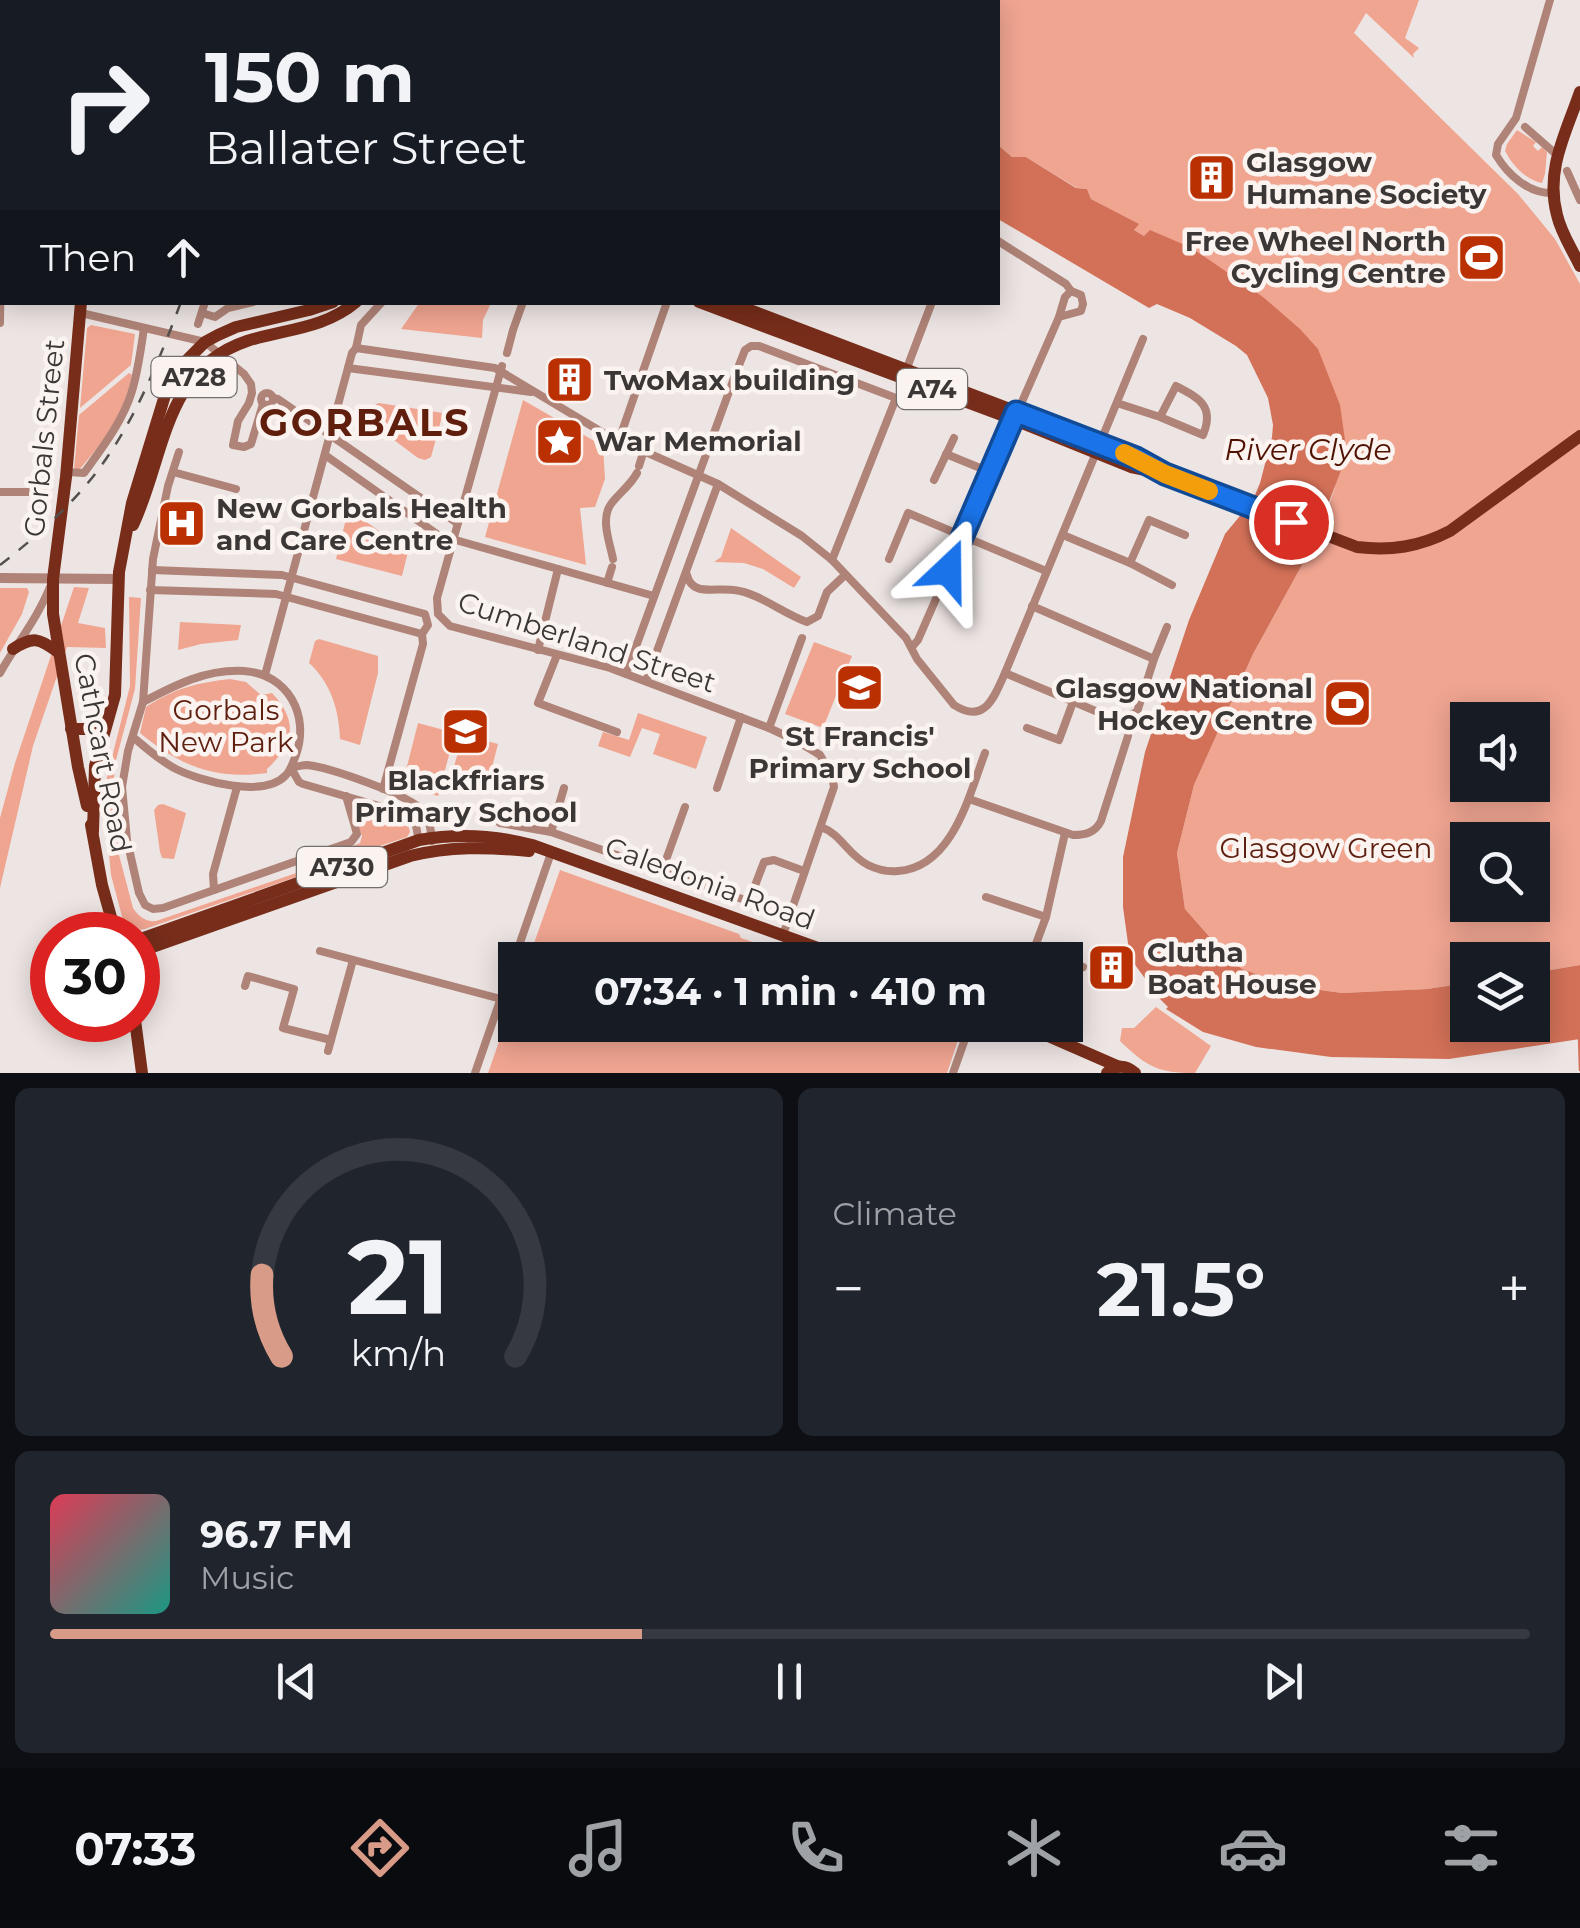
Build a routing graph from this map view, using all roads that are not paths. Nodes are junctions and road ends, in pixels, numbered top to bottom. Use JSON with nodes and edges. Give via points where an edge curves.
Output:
{"nodes":[{"id":1,"x":1550,"y":0,"type":"edge"},
{"id":2,"x":1579,"y":101,"type":"edge"},
{"id":3,"x":1524,"y":126,"type":"dead end"},
{"id":4,"x":1557,"y":154,"type":"junction"},
{"id":5,"x":1568,"y":172,"type":"dead end"},
{"id":6,"x":1553,"y":193,"type":"junction"},
{"id":7,"x":1580,"y":200,"type":"edge"},
{"id":8,"x":1000,"y":242,"type":"edge"},
{"id":9,"x":1579,"y":261,"type":"edge"},
{"id":10,"x":1070,"y":291,"type":"junction"},
{"id":11,"x":204,"y":305,"type":"edge"},
{"id":12,"x":227,"y":305,"type":"edge"},
{"id":13,"x":323,"y":305,"type":"edge"},
{"id":14,"x":351,"y":305,"type":"edge"},
{"id":15,"x":379,"y":305,"type":"edge"},
{"id":16,"x":522,"y":305,"type":"edge"},
{"id":17,"x":666,"y":305,"type":"edge"},
{"id":18,"x":708,"y":305,"type":"edge"},
{"id":19,"x":736,"y":305,"type":"edge"},
{"id":20,"x":931,"y":305,"type":"edge"},
{"id":21,"x":81,"y":308,"type":"edge"},
{"id":22,"x":202,"y":313,"type":"junction"},
{"id":23,"x":1058,"y":317,"type":"junction"},
{"id":24,"x":198,"y":324,"type":"dead end"},
{"id":25,"x":144,"y":328,"type":"junction"},
{"id":26,"x":1143,"y":340,"type":"dead end"},
{"id":27,"x":205,"y":342,"type":"junction"},
{"id":28,"x":835,"y":347,"type":"junction"},
{"id":29,"x":356,"y":348,"type":"junction"},
{"id":30,"x":507,"y":353,"type":"dead end"},
{"id":31,"x":219,"y":355,"type":"junction"},
{"id":32,"x":348,"y":368,"type":"junction"},
{"id":33,"x":502,"y":368,"type":"junction"},
{"id":34,"x":905,"y":373,"type":"junction"},
{"id":35,"x":495,"y":386,"type":"junction"},
{"id":36,"x":535,"y":392,"type":"junction"},
{"id":37,"x":1117,"y":403,"type":"junction"},
{"id":38,"x":1014,"y":416,"type":"junction"},
{"id":39,"x":1160,"y":418,"type":"junction"},
{"id":40,"x":330,"y":434,"type":"junction"},
{"id":41,"x":1580,"y":436,"type":"edge"},
{"id":42,"x":954,"y":438,"type":"dead end"},
{"id":43,"x":619,"y":440,"type":"junction"},
{"id":44,"x":1098,"y":448,"type":"junction"},
{"id":45,"x":644,"y":450,"type":"junction"},
{"id":46,"x":179,"y":452,"type":"dead end"},
{"id":47,"x":946,"y":454,"type":"junction"},
{"id":48,"x":325,"y":455,"type":"junction"},
{"id":49,"x":67,"y":472,"type":"junction"},
{"id":50,"x":173,"y":472,"type":"junction"},
{"id":51,"x":990,"y":472,"type":"junction"},
{"id":52,"x":699,"y":474,"type":"junction"},
{"id":53,"x":934,"y":480,"type":"dead end"},
{"id":54,"x":718,"y":484,"type":"junction"},
{"id":55,"x":236,"y":489,"type":"dead end"},
{"id":56,"x":0,"y":492,"type":"edge"},
{"id":57,"x":42,"y":492,"type":"dead end"},
{"id":58,"x":1136,"y":515,"type":"dead end"},
{"id":59,"x":1149,"y":520,"type":"junction"},
{"id":60,"x":457,"y":523,"type":"junction"},
{"id":61,"x":1063,"y":535,"type":"junction"},
{"id":62,"x":1185,"y":535,"type":"dead end"},
{"id":63,"x":962,"y":536,"type":"junction"},
{"id":64,"x":452,"y":541,"type":"junction"},
{"id":65,"x":125,"y":543,"type":"junction"},
{"id":66,"x":889,"y":559,"type":"dead end"},
{"id":67,"x":832,"y":560,"type":"junction"},
{"id":68,"x":1130,"y":563,"type":"junction"},
{"id":69,"x":558,"y":569,"type":"junction"},
{"id":70,"x":152,"y":570,"type":"junction"},
{"id":71,"x":686,"y":572,"type":"junction"},
{"id":72,"x":1046,"y":572,"type":"junction"},
{"id":73,"x":845,"y":575,"type":"junction"},
{"id":74,"x":291,"y":577,"type":"junction"},
{"id":75,"x":0,"y":578,"type":"edge"},
{"id":76,"x":53,"y":578,"type":"junction"},
{"id":77,"x":118,"y":580,"type":"junction"},
{"id":78,"x":607,"y":583,"type":"junction"},
{"id":79,"x":1172,"y":585,"type":"dead end"},
{"id":80,"x":150,"y":590,"type":"junction"},
{"id":81,"x":286,"y":596,"type":"junction"},
{"id":82,"x":654,"y":596,"type":"junction"},
{"id":83,"x":1032,"y":606,"type":"junction"},
{"id":84,"x":1167,"y":628,"type":"dead end"},
{"id":85,"x":422,"y":634,"type":"junction"},
{"id":86,"x":802,"y":638,"type":"dead end"},
{"id":87,"x":912,"y":647,"type":"junction"},
{"id":88,"x":14,"y":649,"type":"junction"},
{"id":89,"x":538,"y":650,"type":"junction"},
{"id":90,"x":58,"y":652,"type":"junction"},
{"id":91,"x":557,"y":655,"type":"junction"},
{"id":92,"x":1154,"y":659,"type":"junction"},
{"id":93,"x":0,"y":673,"type":"edge"},
{"id":94,"x":1005,"y":673,"type":"junction"},
{"id":95,"x":626,"y":674,"type":"junction"},
{"id":96,"x":265,"y":675,"type":"junction"},
{"id":97,"x":646,"y":682,"type":"junction"},
{"id":98,"x":143,"y":702,"type":"junction"},
{"id":99,"x":1073,"y":702,"type":"junction"},
{"id":100,"x":741,"y":717,"type":"junction"},
{"id":101,"x":769,"y":728,"type":"junction"},
{"id":102,"x":1027,"y":728,"type":"dead end"},
{"id":103,"x":71,"y":729,"type":"junction"},
{"id":104,"x":105,"y":729,"type":"junction"},
{"id":105,"x":617,"y":732,"type":"dead end"},
{"id":106,"x":1128,"y":736,"type":"dead end"},
{"id":107,"x":132,"y":737,"type":"junction"},
{"id":108,"x":985,"y":753,"type":"dead end"},
{"id":109,"x":291,"y":768,"type":"junction"},
{"id":110,"x":237,"y":787,"type":"junction"},
{"id":111,"x":564,"y":788,"type":"dead end"},
{"id":112,"x":717,"y":788,"type":"dead end"},
{"id":113,"x":383,"y":789,"type":"junction"},
{"id":114,"x":346,"y":796,"type":"junction"},
{"id":115,"x":969,"y":799,"type":"junction"},
{"id":116,"x":685,"y":807,"type":"dead end"},
{"id":117,"x":500,"y":823,"type":"dead end"},
{"id":118,"x":821,"y":827,"type":"junction"},
{"id":119,"x":92,"y":832,"type":"junction"},
{"id":120,"x":551,"y":832,"type":"junction"},
{"id":121,"x":1065,"y":833,"type":"junction"},
{"id":122,"x":427,"y":845,"type":"junction"},
{"id":123,"x":551,"y":853,"type":"junction"},
{"id":124,"x":662,"y":871,"type":"junction"},
{"id":125,"x":804,"y":871,"type":"junction"},
{"id":126,"x":214,"y":890,"type":"junction"},
{"id":127,"x":986,"y":897,"type":"dead end"},
{"id":128,"x":110,"y":912,"type":"edge"},
{"id":129,"x":1046,"y":917,"type":"junction"},
{"id":130,"x":160,"y":933,"type":"edge"},
{"id":131,"x":783,"y":935,"type":"junction"},
{"id":132,"x":521,"y":942,"type":"edge"},
{"id":133,"x":802,"y":942,"type":"edge"},
{"id":134,"x":1036,"y":942,"type":"edge"},
{"id":135,"x":160,"y":944,"type":"edge"},
{"id":136,"x":320,"y":951,"type":"dead end"},
{"id":137,"x":353,"y":960,"type":"junction"},
{"id":138,"x":245,"y":986,"type":"dead end"},
{"id":139,"x":498,"y":999,"type":"edge"},
{"id":140,"x":498,"y":1008,"type":"edge"},
{"id":141,"x":331,"y":1040,"type":"junction"},
{"id":142,"x":138,"y":1042,"type":"edge"},
{"id":143,"x":964,"y":1042,"type":"edge"},
{"id":144,"x":1062,"y":1042,"type":"edge"},
{"id":145,"x":1081,"y":1050,"type":"junction"},
{"id":146,"x":328,"y":1051,"type":"dead end"},
{"id":147,"x":1112,"y":1070,"type":"edge"},
{"id":148,"x":142,"y":1073,"type":"edge"},
{"id":149,"x":475,"y":1073,"type":"edge"},
{"id":150,"x":954,"y":1073,"type":"edge"},
{"id":151,"x":1098,"y":1073,"type":"edge"},
{"id":152,"x":1135,"y":1073,"type":"edge"}],
"edges":[{"from":1,"to":6,"type":"street","via":[[1516,118],[1496,154],[1528,188]]},
{"from":2,"to":4,"type":"main road"},
{"from":3,"to":4,"type":"street"},
{"from":4,"to":6,"type":"main road"},
{"from":5,"to":7,"type":"street"},
{"from":6,"to":9,"type":"main road","via":[[1561,228]]},
{"from":8,"to":10,"type":"street"},
{"from":10,"to":23,"type":"street"},
{"from":10,"to":23,"type":"street","via":[[1080,295],[1081,311]]},
{"from":11,"to":22,"type":"street"},
{"from":12,"to":22,"type":"street","via":[[216,317]]},
{"from":13,"to":27,"type":"main road","number":"A728"},
{"from":14,"to":31,"type":"main road","number":"A728","via":[[322,322]]},
{"from":15,"to":29,"type":"street","via":[[361,325]]},
{"from":16,"to":30,"type":"street"},
{"from":17,"to":43,"type":"street"},
{"from":18,"to":28,"type":"main road","number":"A74"},
{"from":19,"to":28,"type":"main road","number":"A74"},
{"from":20,"to":34,"type":"street"},
{"from":21,"to":25,"type":"street"},
{"from":21,"to":49,"type":"main road","name":"Gorbals Street"},
{"from":22,"to":24,"type":"street"},
{"from":23,"to":38,"type":"street"},
{"from":25,"to":27,"type":"street"},
{"from":25,"to":49,"type":"street","via":[[134,386],[107,441],[84,473]]},
{"from":26,"to":37,"type":"street"},
{"from":27,"to":31,"type":"street"},
{"from":27,"to":65,"type":"main road","number":"A728","via":[[163,399]]},
{"from":28,"to":34,"type":"main road","number":"A74"},
{"from":29,"to":32,"type":"street"},
{"from":29,"to":33,"type":"street"},
{"from":31,"to":40,"type":"street","via":[[251,384],[232,445],[251,444],[264,394]]},
{"from":31,"to":65,"type":"main road","number":"A728","via":[[179,398]]},
{"from":32,"to":35,"type":"street"},
{"from":32,"to":40,"type":"street"},
{"from":33,"to":35,"type":"street"},
{"from":33,"to":36,"type":"street"},
{"from":34,"to":38,"type":"main road","number":"A74"},
{"from":35,"to":36,"type":"street"},
{"from":35,"to":60,"type":"street"},
{"from":36,"to":43,"type":"street"},
{"from":37,"to":39,"type":"street"},
{"from":37,"to":44,"type":"street"},
{"from":38,"to":44,"type":"main road","number":"A74"},
{"from":38,"to":51,"type":"street"},
{"from":39,"to":39,"type":"street","via":[[1176,386],[1197,397],[1208,424],[1203,434]]},
{"from":40,"to":48,"type":"street"},
{"from":40,"to":60,"type":"street"},
{"from":41,"to":44,"type":"main road","number":"A74","via":[[1430,542],[1387,550],[1348,544],[1131,467]]},
{"from":42,"to":47,"type":"street"},
{"from":43,"to":45,"type":"street"},
{"from":44,"to":61,"type":"street"},
{"from":45,"to":52,"type":"street"},
{"from":45,"to":78,"type":"street","via":[[632,481],[606,515],[613,563]]},
{"from":46,"to":50,"type":"street"},
{"from":47,"to":51,"type":"street"},
{"from":47,"to":53,"type":"street"},
{"from":48,"to":64,"type":"street"},
{"from":48,"to":74,"type":"street"},
{"from":49,"to":76,"type":"main road","name":"Gorbals Street"},
{"from":50,"to":55,"type":"street"},
{"from":50,"to":70,"type":"street"},
{"from":51,"to":63,"type":"street"},
{"from":52,"to":54,"type":"street"},
{"from":52,"to":67,"type":"street","via":[[750,346],[896,398]]},
{"from":52,"to":82,"type":"street"},
{"from":54,"to":67,"type":"street"},
{"from":54,"to":71,"type":"street"},
{"from":56,"to":57,"type":"street"},
{"from":58,"to":59,"type":"street"},
{"from":59,"to":62,"type":"street"},
{"from":59,"to":68,"type":"street"},
{"from":60,"to":64,"type":"street"},
{"from":61,"to":68,"type":"street"},
{"from":61,"to":72,"type":"street"},
{"from":63,"to":66,"type":"street","via":[[908,513]]},
{"from":63,"to":72,"type":"street"},
{"from":63,"to":87,"type":"street"},
{"from":64,"to":69,"type":"street"},
{"from":64,"to":89,"type":"street","name":"Cumberland Street","via":[[438,614],[450,626]]},
{"from":65,"to":77,"type":"main road","number":"A728"},
{"from":67,"to":73,"type":"street"},
{"from":68,"to":79,"type":"street"},
{"from":69,"to":78,"type":"street"},
{"from":69,"to":89,"type":"street"},
{"from":70,"to":74,"type":"street","name":"Cumberland Street"},
{"from":70,"to":80,"type":"street"},
{"from":71,"to":73,"type":"street","via":[[693,588],[738,590],[807,622]]},
{"from":71,"to":97,"type":"street"},
{"from":72,"to":83,"type":"street"},
{"from":73,"to":87,"type":"street"},
{"from":74,"to":81,"type":"street"},
{"from":74,"to":85,"type":"street","name":"Cumberland Street","via":[[420,612],[428,625]]},
{"from":75,"to":76,"type":"street"},
{"from":76,"to":77,"type":"street"},
{"from":76,"to":88,"type":"street"},
{"from":76,"to":90,"type":"main road","name":"Cathcart Road"},
{"from":77,"to":104,"type":"main road","number":"A728","via":[[115,695]]},
{"from":78,"to":82,"type":"street"},
{"from":80,"to":81,"type":"street","name":"Cumberland Street"},
{"from":80,"to":98,"type":"street"},
{"from":81,"to":85,"type":"street","name":"Cumberland Street"},
{"from":81,"to":96,"type":"street"},
{"from":82,"to":95,"type":"street"},
{"from":83,"to":92,"type":"street"},
{"from":83,"to":94,"type":"street"},
{"from":84,"to":92,"type":"street"},
{"from":85,"to":113,"type":"street"},
{"from":86,"to":101,"type":"street"},
{"from":87,"to":94,"type":"street","via":[[960,710],[976,712],[990,704]]},
{"from":88,"to":90,"type":"main road","via":[[34,640]]},
{"from":88,"to":93,"type":"street"},
{"from":89,"to":91,"type":"street","name":"Cumberland Street"},
{"from":90,"to":103,"type":"main road","name":"Cathcart Road"},
{"from":91,"to":95,"type":"street","name":"Cumberland Street"},
{"from":91,"to":105,"type":"street","via":[[538,703]]},
{"from":92,"to":99,"type":"street","via":[[1137,712],[1117,720]]},
{"from":94,"to":99,"type":"street"},
{"from":95,"to":97,"type":"street","name":"Cumberland Street"},
{"from":96,"to":98,"type":"street","via":[[193,677]]},
{"from":96,"to":109,"type":"street","via":[[298,711],[302,730]]},
{"from":97,"to":100,"type":"street","name":"Cumberland Street"},
{"from":98,"to":107,"type":"street"},
{"from":99,"to":102,"type":"street","via":[[1059,740]]},
{"from":100,"to":101,"type":"street","name":"Cumberland Street"},
{"from":100,"to":112,"type":"street"},
{"from":101,"to":118,"type":"street","name":"Cumberland Street","via":[[826,762],[834,787]]},
{"from":103,"to":104,"type":"main road"},
{"from":103,"to":119,"type":"main road","name":"Cathcart Road"},
{"from":104,"to":119,"type":"main road","number":"A728","via":[[93,779]]},
{"from":106,"to":121,"type":"street","via":[[1098,826]]},
{"from":107,"to":110,"type":"street","via":[[176,770]]},
{"from":107,"to":126,"type":"street","via":[[124,820],[142,901],[157,910]]},
{"from":108,"to":115,"type":"street"},
{"from":109,"to":110,"type":"street","via":[[272,784]]},
{"from":109,"to":113,"type":"street","via":[[306,765]]},
{"from":109,"to":114,"type":"street","via":[[299,782]]},
{"from":110,"to":126,"type":"street"},
{"from":111,"to":120,"type":"street"},
{"from":113,"to":122,"type":"street","via":[[422,810]]},
{"from":114,"to":122,"type":"street","via":[[414,816]]},
{"from":114,"to":126,"type":"street","via":[[357,834],[352,842]]},
{"from":115,"to":118,"type":"street","via":[[944,847],[904,871],[864,863]]},
{"from":115,"to":121,"type":"street"},
{"from":116,"to":124,"type":"street"},
{"from":117,"to":120,"type":"street"},
{"from":118,"to":125,"type":"street","name":"Cumberland Street"},
{"from":119,"to":128,"type":"main road","name":"Cathcart Road","number":"A728"},
{"from":120,"to":124,"type":"street"},
{"from":121,"to":129,"type":"street"},
{"from":122,"to":123,"type":"main road","name":"Caledonia Road","number":"A730","via":[[479,835]]},
{"from":122,"to":130,"type":"main road","name":"Caledonia Road","number":"A730"},
{"from":122,"to":135,"type":"main road","name":"Caledonia Road","number":"A730"},
{"from":123,"to":131,"type":"main road","name":"Caledonia Road","number":"A730"},
{"from":123,"to":132,"type":"street"},
{"from":124,"to":125,"type":"street","via":[[745,900],[764,862]]},
{"from":125,"to":131,"type":"street","name":"Cumberland Street"},
{"from":127,"to":129,"type":"street"},
{"from":129,"to":134,"type":"street"},
{"from":131,"to":133,"type":"main road","name":"Caledonia Road","number":"A730"},
{"from":136,"to":137,"type":"street"},
{"from":137,"to":139,"type":"street"},
{"from":137,"to":141,"type":"street"},
{"from":138,"to":141,"type":"street","via":[[248,976],[294,989],[283,1028]]},
{"from":140,"to":149,"type":"street"},
{"from":141,"to":146,"type":"street"},
{"from":142,"to":148,"type":"main road"},
{"from":143,"to":150,"type":"street"},
{"from":144,"to":145,"type":"main road"},
{"from":145,"to":147,"type":"main road"},
{"from":145,"to":151,"type":"main road"},
{"from":147,"to":152,"type":"main road"}]}
